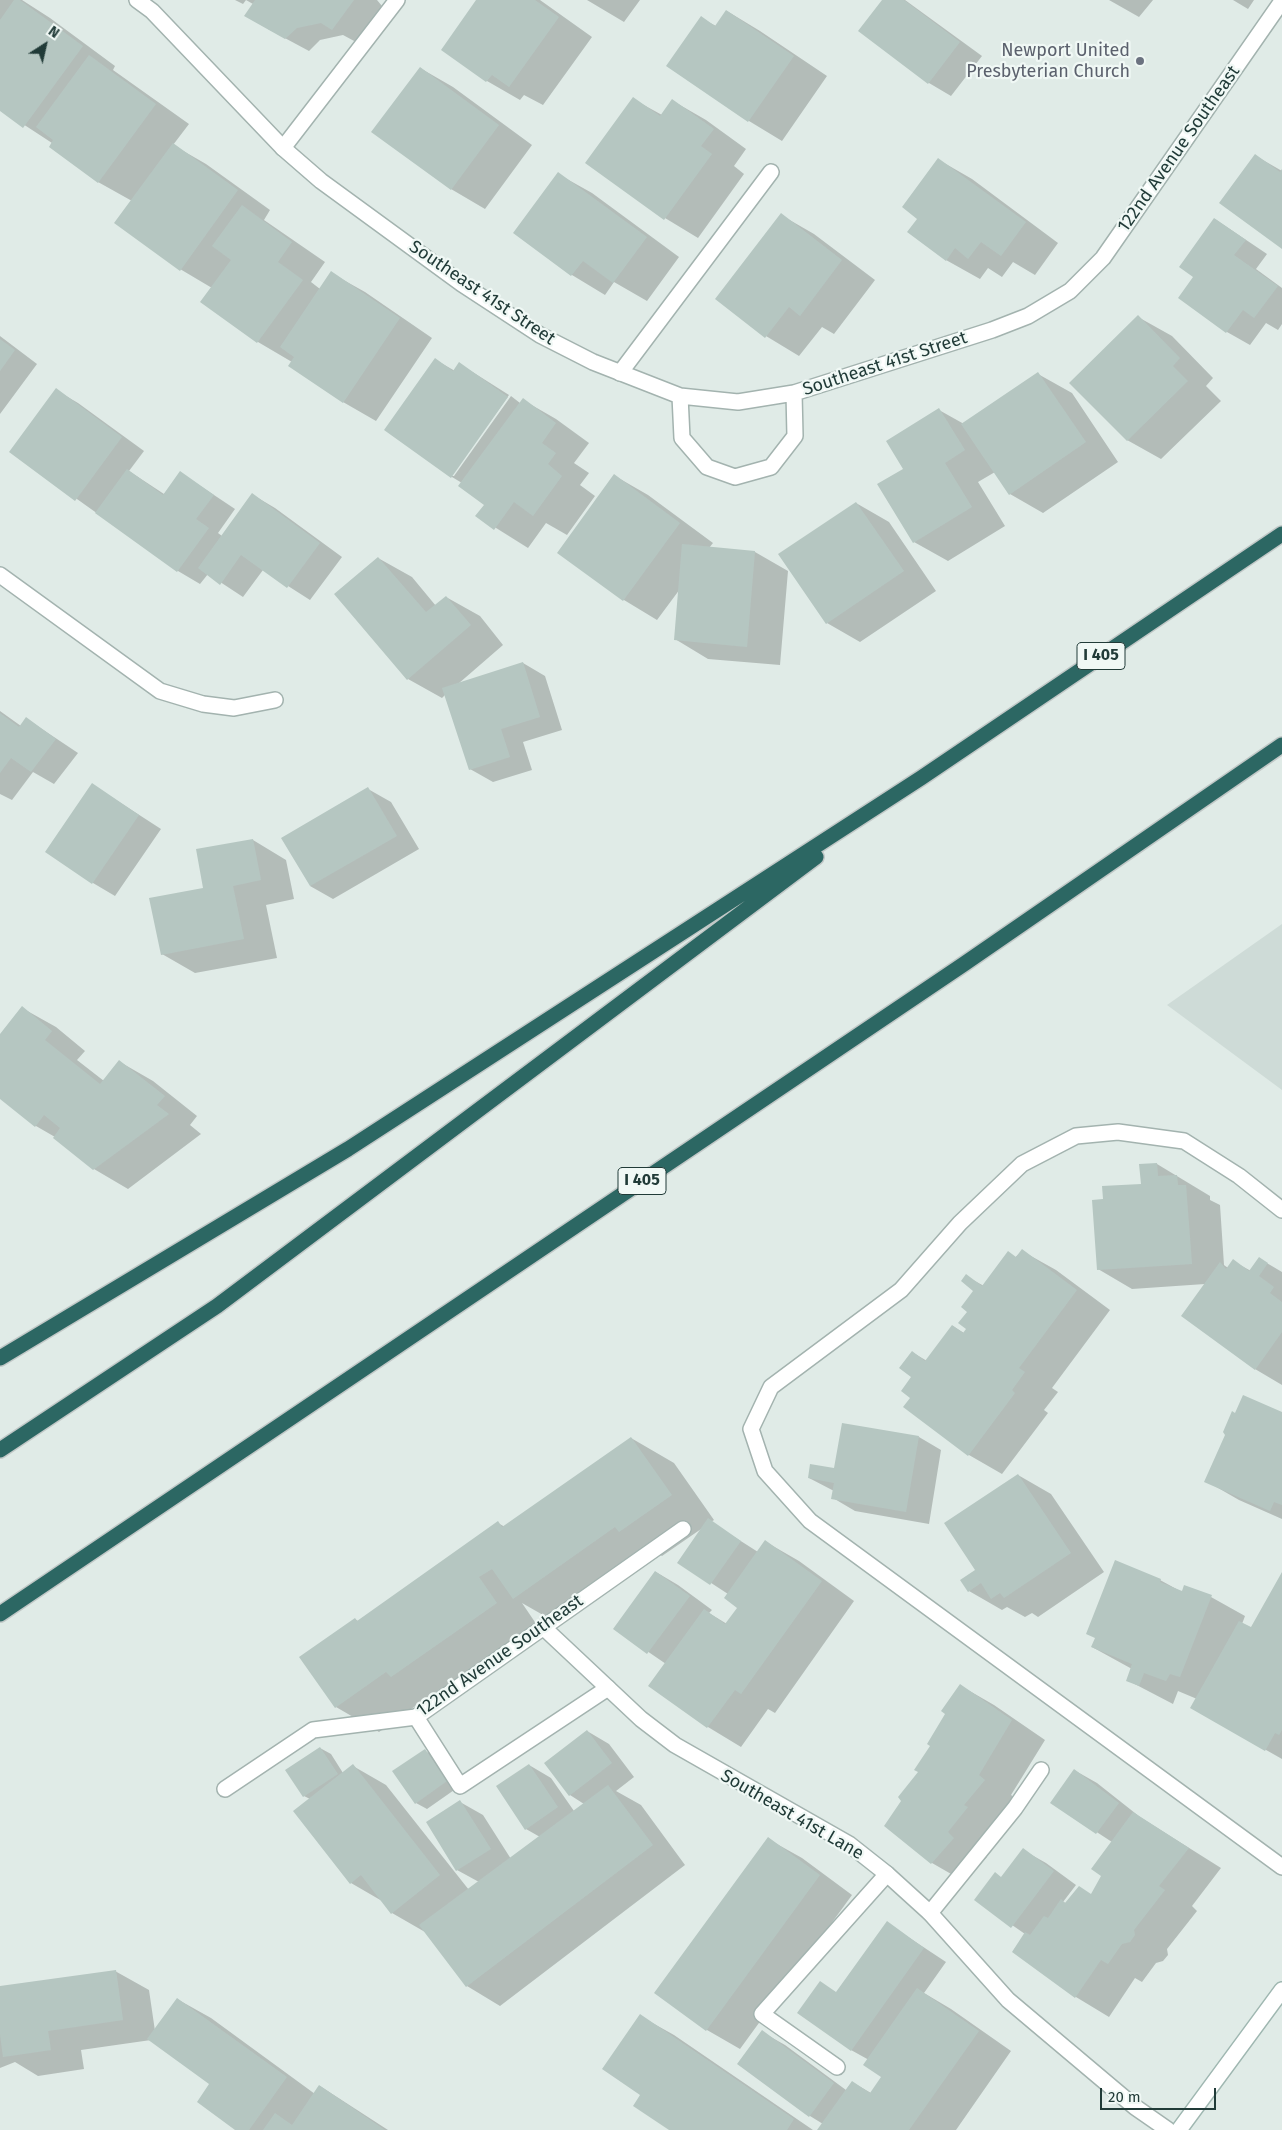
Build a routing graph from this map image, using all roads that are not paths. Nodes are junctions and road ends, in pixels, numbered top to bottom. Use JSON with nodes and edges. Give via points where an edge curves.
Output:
{"nodes":[{"id":1,"x":137,"y":0,"type":"edge"},
{"id":2,"x":397,"y":0,"type":"edge"},
{"id":3,"x":1282,"y":1,"type":"edge"},
{"id":4,"x":283,"y":148,"type":"junction"},
{"id":5,"x":772,"y":172,"type":"dead end"},
{"id":6,"x":1070,"y":291,"type":"joint"},
{"id":7,"x":620,"y":373,"type":"junction"},
{"id":8,"x":794,"y":393,"type":"junction"},
{"id":9,"x":680,"y":396,"type":"junction"},
{"id":10,"x":1282,"y":534,"type":"edge"},
{"id":11,"x":0,"y":575,"type":"edge"},
{"id":12,"x":275,"y":700,"type":"dead end"},
{"id":13,"x":1282,"y":745,"type":"edge"},
{"id":14,"x":921,"y":778,"type":"junction"},
{"id":15,"x":1282,"y":1210,"type":"edge"},
{"id":16,"x":0,"y":1358,"type":"edge"},
{"id":17,"x":0,"y":1450,"type":"edge"},
{"id":18,"x":683,"y":1529,"type":"dead end"},
{"id":19,"x":0,"y":1614,"type":"edge"},
{"id":20,"x":543,"y":1627,"type":"junction"},
{"id":21,"x":608,"y":1688,"type":"junction"},
{"id":22,"x":416,"y":1717,"type":"junction"},
{"id":23,"x":1041,"y":1770,"type":"dead end"},
{"id":24,"x":225,"y":1789,"type":"dead end"},
{"id":25,"x":1282,"y":1867,"type":"edge"},
{"id":26,"x":888,"y":1874,"type":"junction"},
{"id":27,"x":930,"y":1912,"type":"junction"},
{"id":28,"x":1282,"y":1990,"type":"edge"},
{"id":29,"x":837,"y":2067,"type":"dead end"},
{"id":30,"x":1168,"y":2130,"type":"edge"},
{"id":31,"x":1179,"y":2130,"type":"edge"}],
"edges":[{"from":1,"to":4,"type":"street","name":"Southeast 41st Street","via":[[152,11]]},
{"from":2,"to":4,"type":"street"},
{"from":3,"to":6,"type":"street","name":"122nd Avenue Southeast","via":[[1103,258]]},
{"from":4,"to":7,"type":"street","name":"Southeast 41st Street","via":[[321,180],[470,289],[540,336]]},
{"from":5,"to":7,"type":"street"},
{"from":6,"to":8,"type":"street","name":"Southeast 41st Street","via":[[1028,316],[992,330]]},
{"from":7,"to":9,"type":"street","name":"Southeast 41st Street"},
{"from":8,"to":9,"type":"street","name":"Southeast 41st Street","via":[[738,402]]},
{"from":8,"to":9,"type":"street","via":[[796,436],[771,466],[735,477],[707,467],[682,438]]},
{"from":10,"to":14,"type":"highway","number":"I 405"},
{"from":11,"to":12,"type":"street","via":[[160,691],[203,704],[234,708]]},
{"from":13,"to":19,"type":"highway","number":"I 405","via":[[956,969]]},
{"from":14,"to":16,"type":"highway","via":[[348,1149]]},
{"from":14,"to":17,"type":"highway","number":"I 405","via":[[217,1306]]},
{"from":15,"to":25,"type":"street","via":[[1239,1176],[1184,1141],[1118,1132],[1076,1136],[1022,1164],[960,1223],[901,1290],[771,1387],[751,1429],[765,1471],[810,1522]]},
{"from":18,"to":20,"type":"street","name":"122nd Avenue Southeast"},
{"from":20,"to":21,"type":"street","name":"Southeast 41st Lane"},
{"from":20,"to":22,"type":"street","name":"122nd Avenue Southeast"},
{"from":21,"to":22,"type":"street","via":[[460,1786]]},
{"from":21,"to":26,"type":"street","name":"Southeast 41st Lane","via":[[675,1745],[849,1844]]},
{"from":22,"to":24,"type":"street","name":"122nd Avenue Southeast","via":[[314,1730]]},
{"from":23,"to":27,"type":"street","via":[[1015,1808]]},
{"from":26,"to":27,"type":"street","name":"Southeast 41st Lane"},
{"from":26,"to":29,"type":"street","via":[[762,2014]]},
{"from":27,"to":30,"type":"street","name":"Southeast 41st Lane","via":[[1008,2000],[1135,2107]]},
{"from":28,"to":31,"type":"street"}]}
